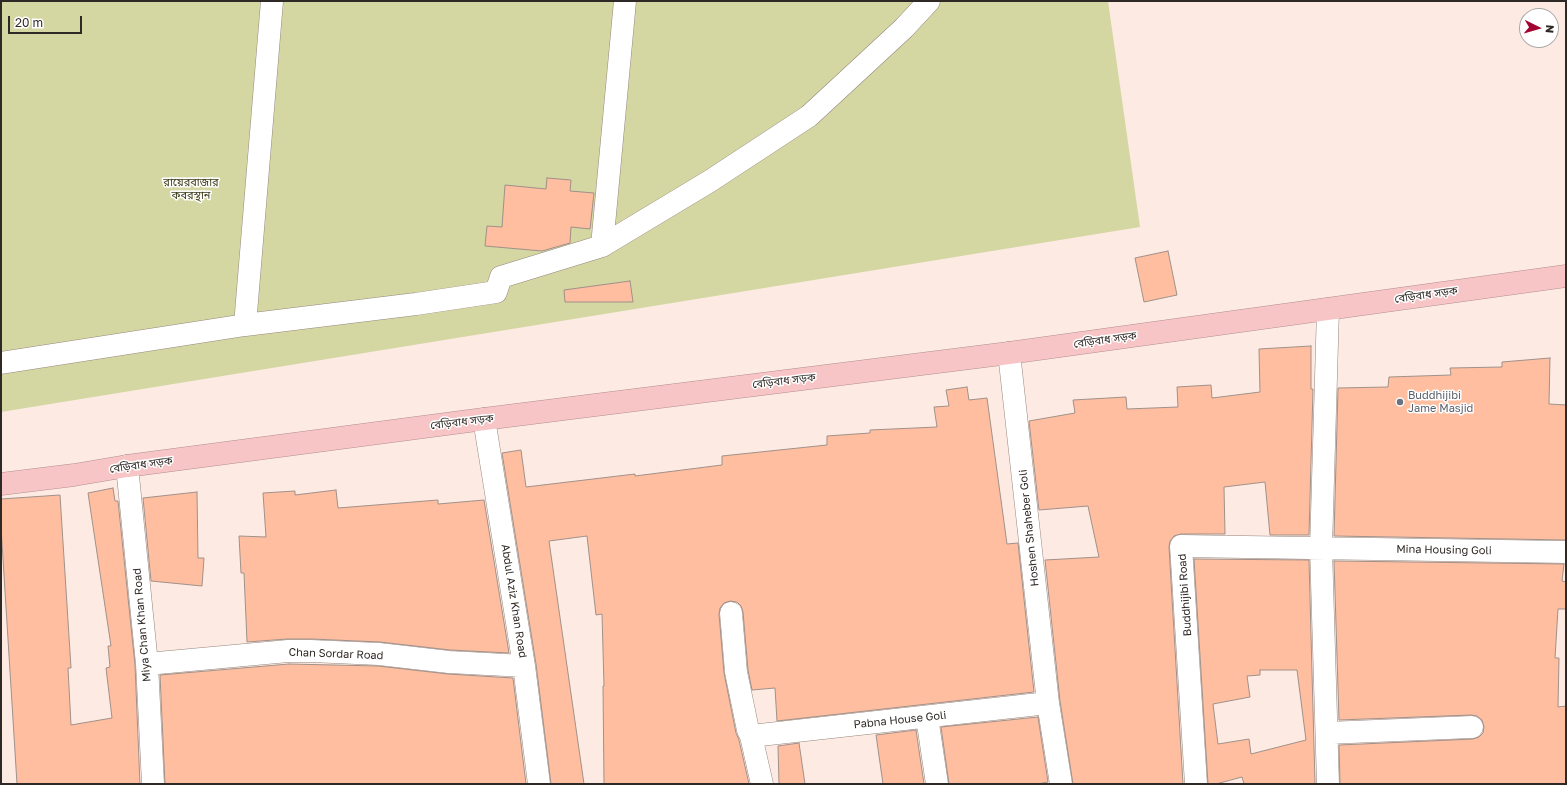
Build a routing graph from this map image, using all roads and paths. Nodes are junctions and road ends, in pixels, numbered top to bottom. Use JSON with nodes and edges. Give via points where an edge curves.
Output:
{"nodes":[{"id":1,"x":272,"y":1,"type":"edge"},
{"id":2,"x":625,"y":1,"type":"edge"},
{"id":3,"x":929,"y":1,"type":"edge"},
{"id":4,"x":602,"y":246,"type":"junction"},
{"id":5,"x":1566,"y":276,"type":"edge"},
{"id":6,"x":1328,"y":309,"type":"junction"},
{"id":7,"x":245,"y":325,"type":"junction"},
{"id":8,"x":1009,"y":353,"type":"junction"},
{"id":9,"x":1,"y":363,"type":"edge"},
{"id":10,"x":484,"y":418,"type":"junction"},
{"id":11,"x":127,"y":466,"type":"junction"},
{"id":12,"x":1,"y":484,"type":"edge"},
{"id":13,"x":1322,"y":548,"type":"junction"},
{"id":14,"x":1566,"y":552,"type":"edge"},
{"id":15,"x":731,"y":613,"type":"dead end"},
{"id":16,"x":147,"y":664,"type":"junction"},
{"id":17,"x":524,"y":666,"type":"junction"},
{"id":18,"x":1048,"y":703,"type":"junction"},
{"id":19,"x":927,"y":717,"type":"junction"},
{"id":20,"x":1472,"y":727,"type":"dead end"},
{"id":21,"x":1326,"y":733,"type":"junction"},
{"id":22,"x":751,"y":736,"type":"junction"},
{"id":23,"x":153,"y":784,"type":"edge"},
{"id":24,"x":539,"y":784,"type":"edge"},
{"id":25,"x":762,"y":784,"type":"edge"},
{"id":26,"x":937,"y":784,"type":"edge"},
{"id":27,"x":1061,"y":784,"type":"edge"},
{"id":28,"x":1196,"y":784,"type":"edge"},
{"id":29,"x":1328,"y":784,"type":"edge"}],
"edges":[{"from":1,"to":7,"type":"street"},
{"from":2,"to":4,"type":"street"},
{"from":3,"to":4,"type":"street","via":[[904,28],[809,116],[710,181]]},
{"from":4,"to":7,"type":"street","via":[[501,277],[496,292]]},
{"from":5,"to":6,"type":"highway","name":"বেড়িবাধ সড়ক"},
{"from":6,"to":8,"type":"highway","name":"বেড়িবাধ সড়ক"},
{"from":6,"to":13,"type":"street"},
{"from":7,"to":9,"type":"street"},
{"from":8,"to":10,"type":"highway","name":"বেড়িবাধ সড়ক"},
{"from":8,"to":18,"type":"street","name":"Hoshen Shaheber Goli"},
{"from":10,"to":11,"type":"highway","name":"বেড়িবাধ সড়ক"},
{"from":10,"to":17,"type":"street","name":"Abdul Aziz Khan Road"},
{"from":11,"to":12,"type":"highway","name":"বেড়িবাধ সড়ক"},
{"from":11,"to":16,"type":"street","name":"Miya Chan Khan Road"},
{"from":13,"to":14,"type":"street","name":"Mina Housing Goli"},
{"from":13,"to":21,"type":"street"},
{"from":13,"to":28,"type":"street","name":"Buddhijibi Road","via":[[1181,546]]},
{"from":15,"to":22,"type":"street","via":[[736,672]]},
{"from":16,"to":17,"type":"street","name":"Chan Sordar Road","via":[[311,651]]},
{"from":16,"to":23,"type":"street","name":"Miya Chan Khan Road"},
{"from":17,"to":24,"type":"street","name":"Abdul Aziz Khan Road"},
{"from":18,"to":19,"type":"street","name":"Pabna House Goli"},
{"from":18,"to":27,"type":"street","name":"Hoshen Shaheber Goli"},
{"from":19,"to":22,"type":"street","name":"Pabna House Goli"},
{"from":19,"to":26,"type":"street"},
{"from":20,"to":21,"type":"street"},
{"from":21,"to":29,"type":"street"},
{"from":22,"to":25,"type":"street"}]}
